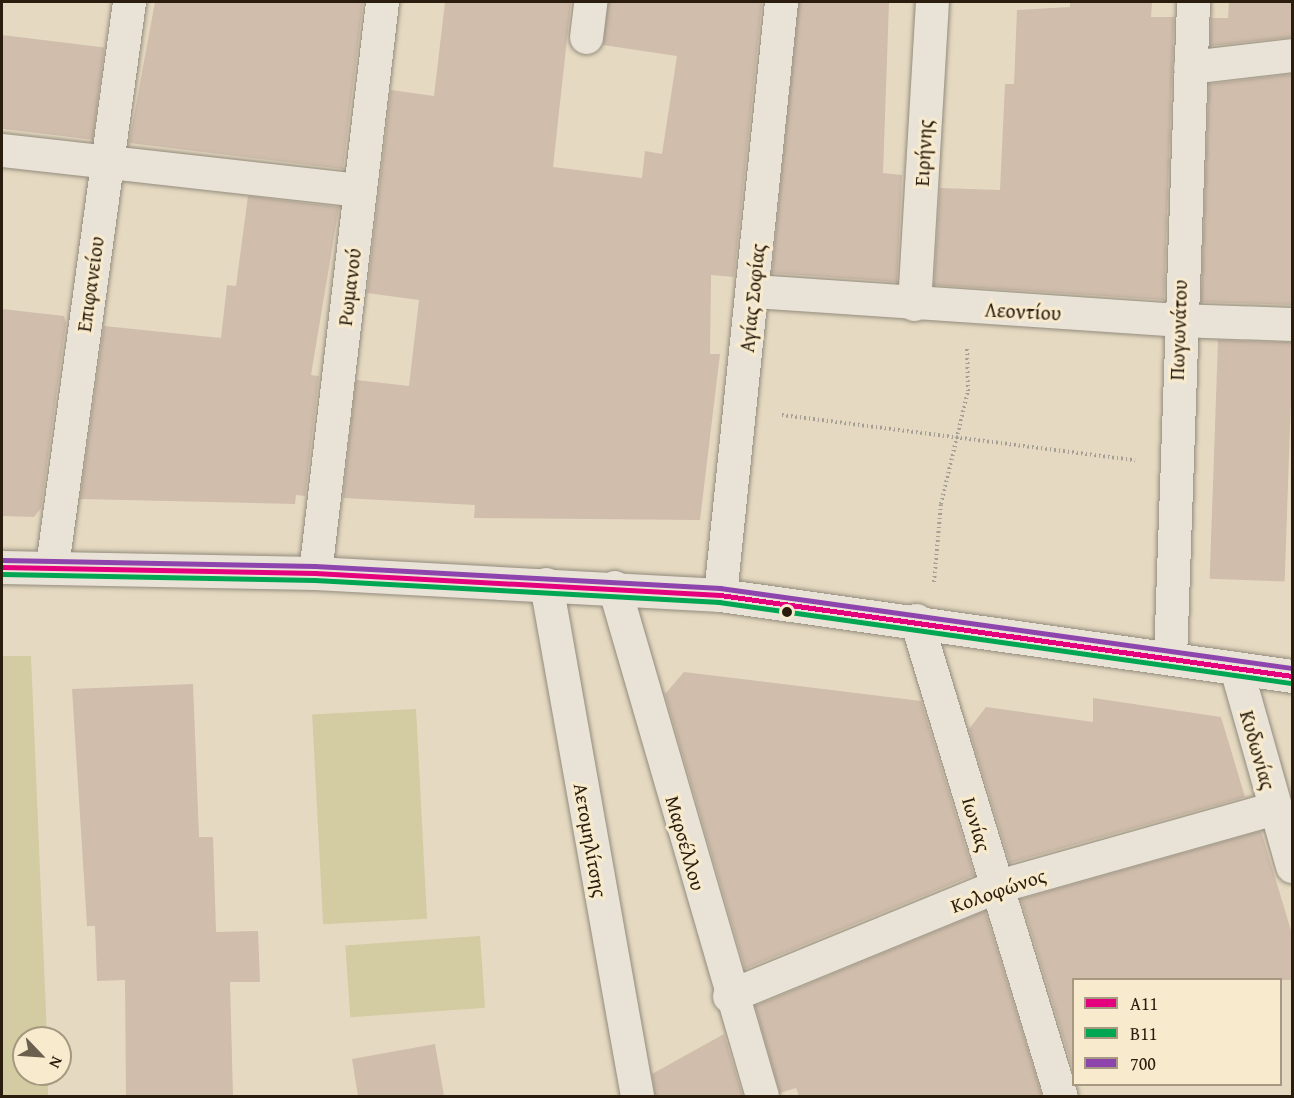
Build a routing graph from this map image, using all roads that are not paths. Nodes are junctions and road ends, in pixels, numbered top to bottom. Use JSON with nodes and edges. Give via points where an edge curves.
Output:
{"nodes":[{"id":1,"x":129,"y":2,"type":"edge"},
{"id":2,"x":382,"y":2,"type":"edge"},
{"id":3,"x":590,"y":2,"type":"edge"},
{"id":4,"x":781,"y":2,"type":"edge"},
{"id":5,"x":932,"y":2,"type":"edge"},
{"id":6,"x":1192,"y":2,"type":"edge"},
{"id":7,"x":586,"y":37,"type":"dead end"},
{"id":8,"x":1293,"y":55,"type":"edge"},
{"id":9,"x":1190,"y":67,"type":"junction"},
{"id":10,"x":2,"y":150,"type":"edge"},
{"id":11,"x":107,"y":162,"type":"junction"},
{"id":12,"x":360,"y":190,"type":"junction"},
{"id":13,"x":754,"y":291,"type":"junction"},
{"id":14,"x":914,"y":304,"type":"junction"},
{"id":15,"x":1178,"y":320,"type":"junction"},
{"id":16,"x":1293,"y":324,"type":"edge"},
{"id":17,"x":52,"y":566,"type":"junction"},
{"id":18,"x":2,"y":567,"type":"edge"},
{"id":19,"x":315,"y":573,"type":"junction"},
{"id":20,"x":546,"y":584,"type":"junction"},
{"id":21,"x":614,"y":587,"type":"junction"},
{"id":22,"x":720,"y":595,"type":"junction"},
{"id":23,"x":923,"y":621,"type":"junction"},
{"id":24,"x":1170,"y":658,"type":"junction"},
{"id":25,"x":1236,"y":668,"type":"junction"},
{"id":26,"x":1293,"y":676,"type":"edge"},
{"id":27,"x":1275,"y":808,"type":"junction"},
{"id":28,"x":1293,"y":866,"type":"edge"},
{"id":29,"x":995,"y":887,"type":"junction"},
{"id":30,"x":729,"y":996,"type":"junction"},
{"id":31,"x":637,"y":1096,"type":"edge"},
{"id":32,"x":762,"y":1096,"type":"edge"},
{"id":33,"x":1061,"y":1096,"type":"edge"}],
"edges":[{"from":1,"to":11,"type":"street","name":"Επιφανείου"},
{"from":2,"to":12,"type":"street","name":"Ρωμανού"},
{"from":3,"to":7,"type":"street"},
{"from":4,"to":13,"type":"street","name":"Αγίας Σοφίας"},
{"from":5,"to":14,"type":"street","name":"Ειρήνης"},
{"from":6,"to":9,"type":"street","name":"Πωγωνάτου"},
{"from":8,"to":9,"type":"street"},
{"from":9,"to":15,"type":"street","name":"Πωγωνάτου"},
{"from":10,"to":11,"type":"street"},
{"from":11,"to":12,"type":"street"},
{"from":11,"to":17,"type":"street","name":"Επιφανείου"},
{"from":12,"to":19,"type":"street","name":"Ρωμανού"},
{"from":13,"to":14,"type":"street","name":"Λεοντίου"},
{"from":13,"to":22,"type":"street","name":"Αγίας Σοφίας"},
{"from":14,"to":15,"type":"street","name":"Λεοντίου"},
{"from":15,"to":16,"type":"street","name":"Λεοντίου"},
{"from":15,"to":24,"type":"street","name":"Πωγωνάτου"},
{"from":17,"to":18,"type":"street"},
{"from":17,"to":19,"type":"street"},
{"from":19,"to":20,"type":"street"},
{"from":20,"to":21,"type":"street"},
{"from":20,"to":31,"type":"street","name":"Αετομηλίτσης"},
{"from":21,"to":22,"type":"street"},
{"from":21,"to":30,"type":"street","name":"Μαρσέλλου"},
{"from":22,"to":23,"type":"street"},
{"from":23,"to":24,"type":"street"},
{"from":23,"to":29,"type":"street","name":"Ιωνίας"},
{"from":24,"to":25,"type":"street"},
{"from":25,"to":26,"type":"street"},
{"from":25,"to":27,"type":"street","name":"Κυδωνίας"},
{"from":27,"to":28,"type":"street","name":"Κυδωνίας"},
{"from":27,"to":29,"type":"street","name":"Κολοφώνος"},
{"from":29,"to":30,"type":"street","name":"Κολοφώνος"},
{"from":29,"to":33,"type":"street","name":"Ιωνίας"},
{"from":30,"to":32,"type":"street","name":"Μαρσέλλου"}]}
